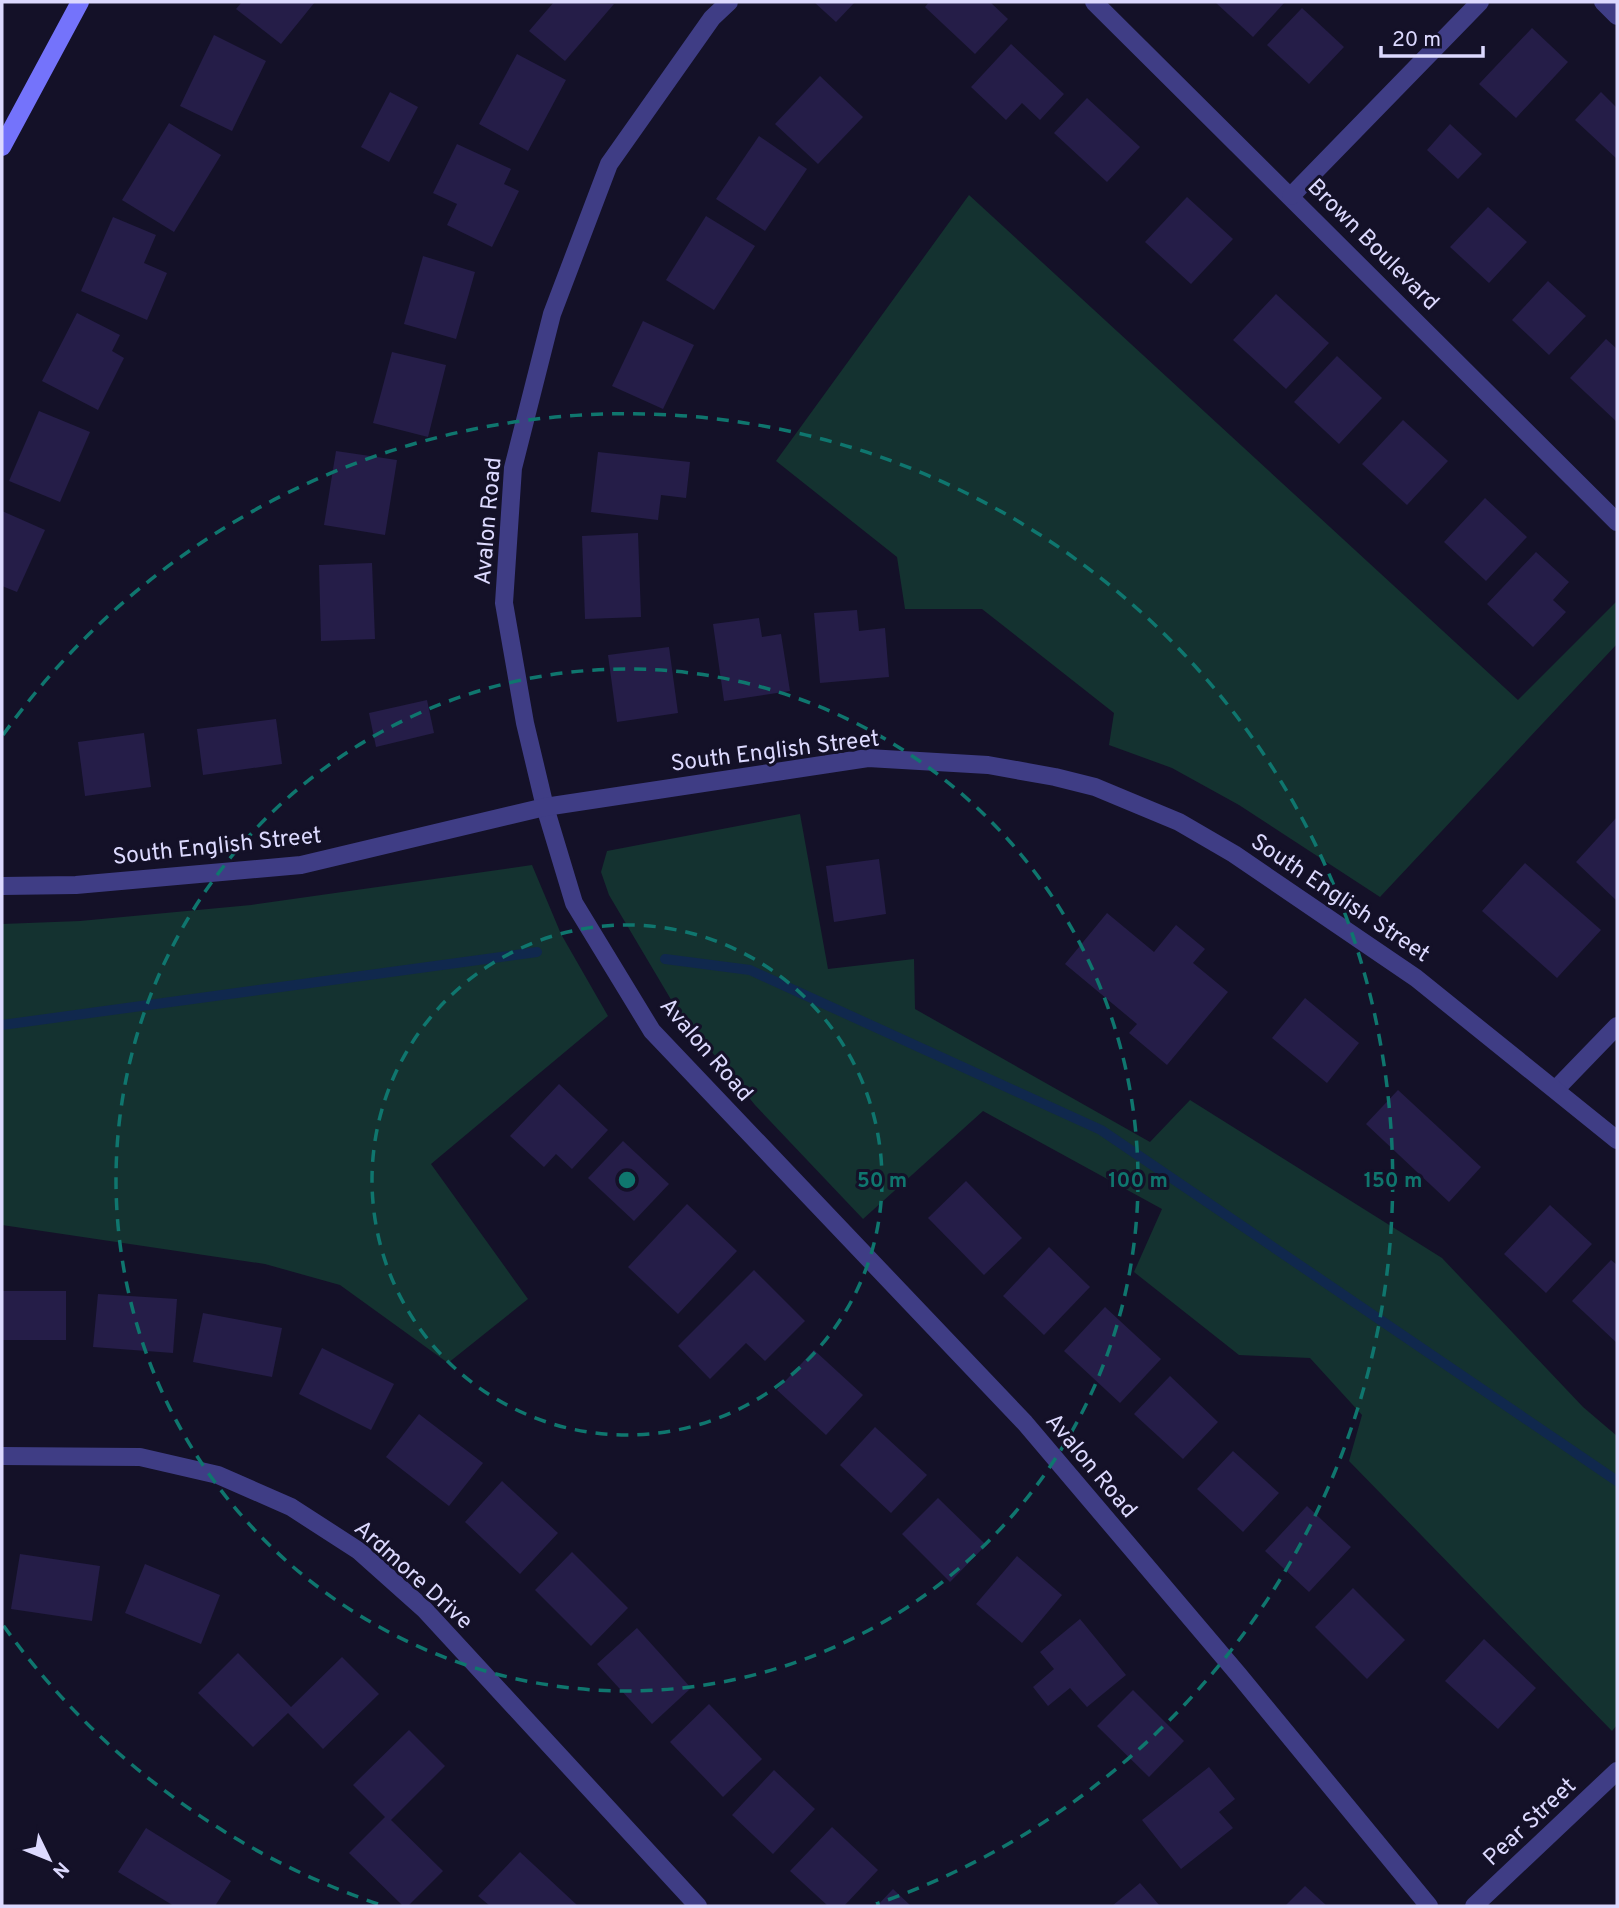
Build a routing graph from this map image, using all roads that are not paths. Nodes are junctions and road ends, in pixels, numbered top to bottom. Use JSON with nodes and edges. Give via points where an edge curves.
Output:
{"nodes":[{"id":1,"x":80,"y":2,"type":"edge"},
{"id":2,"x":729,"y":2,"type":"edge"},
{"id":3,"x":1094,"y":2,"type":"edge"},
{"id":4,"x":1480,"y":2,"type":"edge"},
{"id":5,"x":1603,"y":2,"type":"edge"},
{"id":6,"x":1617,"y":16,"type":"edge"},
{"id":7,"x":2,"y":147,"type":"edge"},
{"id":8,"x":1291,"y":196,"type":"junction"},
{"id":9,"x":1617,"y":522,"type":"edge"},
{"id":10,"x":545,"y":807,"type":"junction"},
{"id":11,"x":2,"y":886,"type":"edge"},
{"id":12,"x":1617,"y":1026,"type":"edge"},
{"id":13,"x":1556,"y":1088,"type":"junction"},
{"id":14,"x":1617,"y":1140,"type":"edge"},
{"id":15,"x":2,"y":1456,"type":"edge"},
{"id":16,"x":1617,"y":1771,"type":"edge"},
{"id":17,"x":698,"y":1906,"type":"edge"},
{"id":18,"x":1429,"y":1906,"type":"edge"},
{"id":19,"x":1474,"y":1906,"type":"edge"}],
"edges":[{"from":1,"to":7,"type":"main road"},
{"from":2,"to":10,"type":"street","name":"Avalon Road","via":[[712,18],[609,164],[552,314],[513,468],[504,603]]},
{"from":3,"to":8,"type":"street","name":"Brown Boulevard"},
{"from":4,"to":8,"type":"street"},
{"from":5,"to":6,"type":"street"},
{"from":8,"to":9,"type":"street","name":"Brown Boulevard"},
{"from":10,"to":11,"type":"street","name":"South English Street","via":[[301,865],[76,885]]},
{"from":10,"to":13,"type":"street","name":"South English Street","via":[[867,758],[988,765],[1095,787],[1179,822],[1258,869],[1416,978]]},
{"from":10,"to":18,"type":"street","name":"Avalon Road","via":[[574,903],[652,1031],[1025,1423]]},
{"from":12,"to":13,"type":"street"},
{"from":13,"to":14,"type":"street","name":"South English Street"},
{"from":15,"to":17,"type":"street","name":"Ardmore Drive","via":[[141,1457],[218,1475],[291,1507],[359,1551],[424,1609]]},
{"from":16,"to":19,"type":"street","name":"Pear Street"}]}
